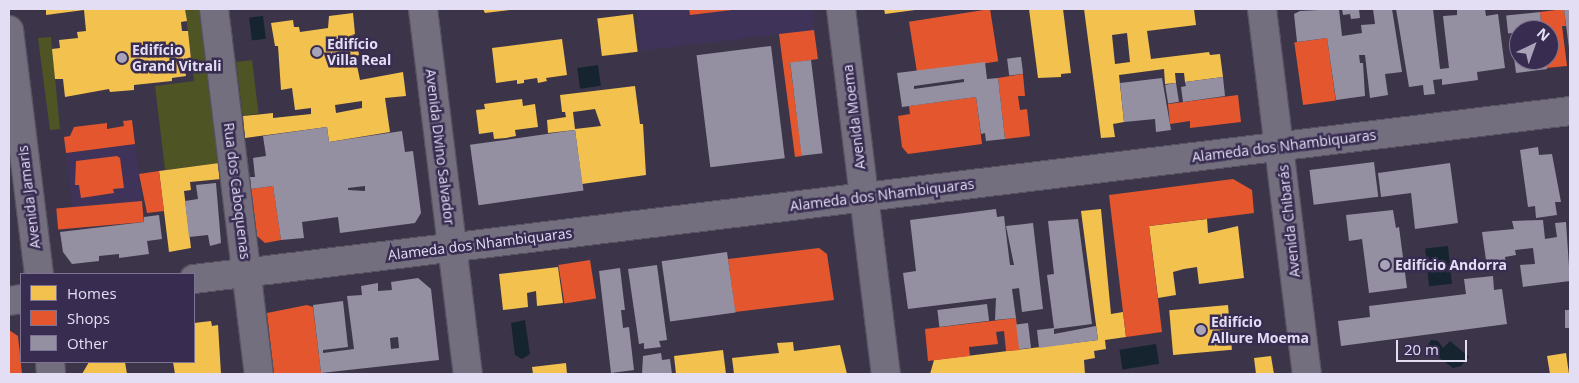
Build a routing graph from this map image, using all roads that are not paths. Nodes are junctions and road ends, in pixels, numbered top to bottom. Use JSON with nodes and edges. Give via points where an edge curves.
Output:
{"nodes":[{"id":1,"x":214,"y":9,"type":"edge"},
{"id":2,"x":423,"y":9,"type":"edge"},
{"id":3,"x":841,"y":9,"type":"edge"},
{"id":4,"x":1262,"y":9,"type":"edge"},
{"id":5,"x":9,"y":30,"type":"edge"},
{"id":6,"x":1570,"y":111,"type":"edge"},
{"id":7,"x":1281,"y":146,"type":"junction"},
{"id":8,"x":864,"y":197,"type":"junction"},
{"id":9,"x":453,"y":247,"type":"junction"},
{"id":10,"x":247,"y":272,"type":"junction"},
{"id":11,"x":39,"y":273,"type":"edge"},
{"id":12,"x":195,"y":279,"type":"edge"},
{"id":13,"x":260,"y":374,"type":"edge"},
{"id":14,"x":468,"y":374,"type":"edge"},
{"id":15,"x":886,"y":374,"type":"edge"},
{"id":16,"x":1307,"y":374,"type":"edge"}],
"edges":[{"from":1,"to":10,"type":"street","name":"Rua dos Caboquenas"},
{"from":2,"to":9,"type":"street","name":"Avenida Divino Salvador"},
{"from":3,"to":8,"type":"street","name":"Avenida Moema"},
{"from":4,"to":7,"type":"street","name":"Avenida Chibarás"},
{"from":5,"to":11,"type":"street","name":"Avenida Jamaris"},
{"from":6,"to":7,"type":"street","name":"Alameda dos Nhambiquaras"},
{"from":7,"to":8,"type":"street","name":"Alameda dos Nhambiquaras"},
{"from":7,"to":16,"type":"street","name":"Avenida Chibarás"},
{"from":8,"to":9,"type":"street","name":"Alameda dos Nhambiquaras"},
{"from":8,"to":15,"type":"street","name":"Avenida Moema"},
{"from":9,"to":10,"type":"street","name":"Alameda dos Nhambiquaras"},
{"from":9,"to":14,"type":"street","name":"Avenida Divino Salvador"},
{"from":10,"to":12,"type":"street","name":"Alameda dos Nhambiquaras"},
{"from":10,"to":13,"type":"street","name":"Rua dos Caboquenas"}]}
